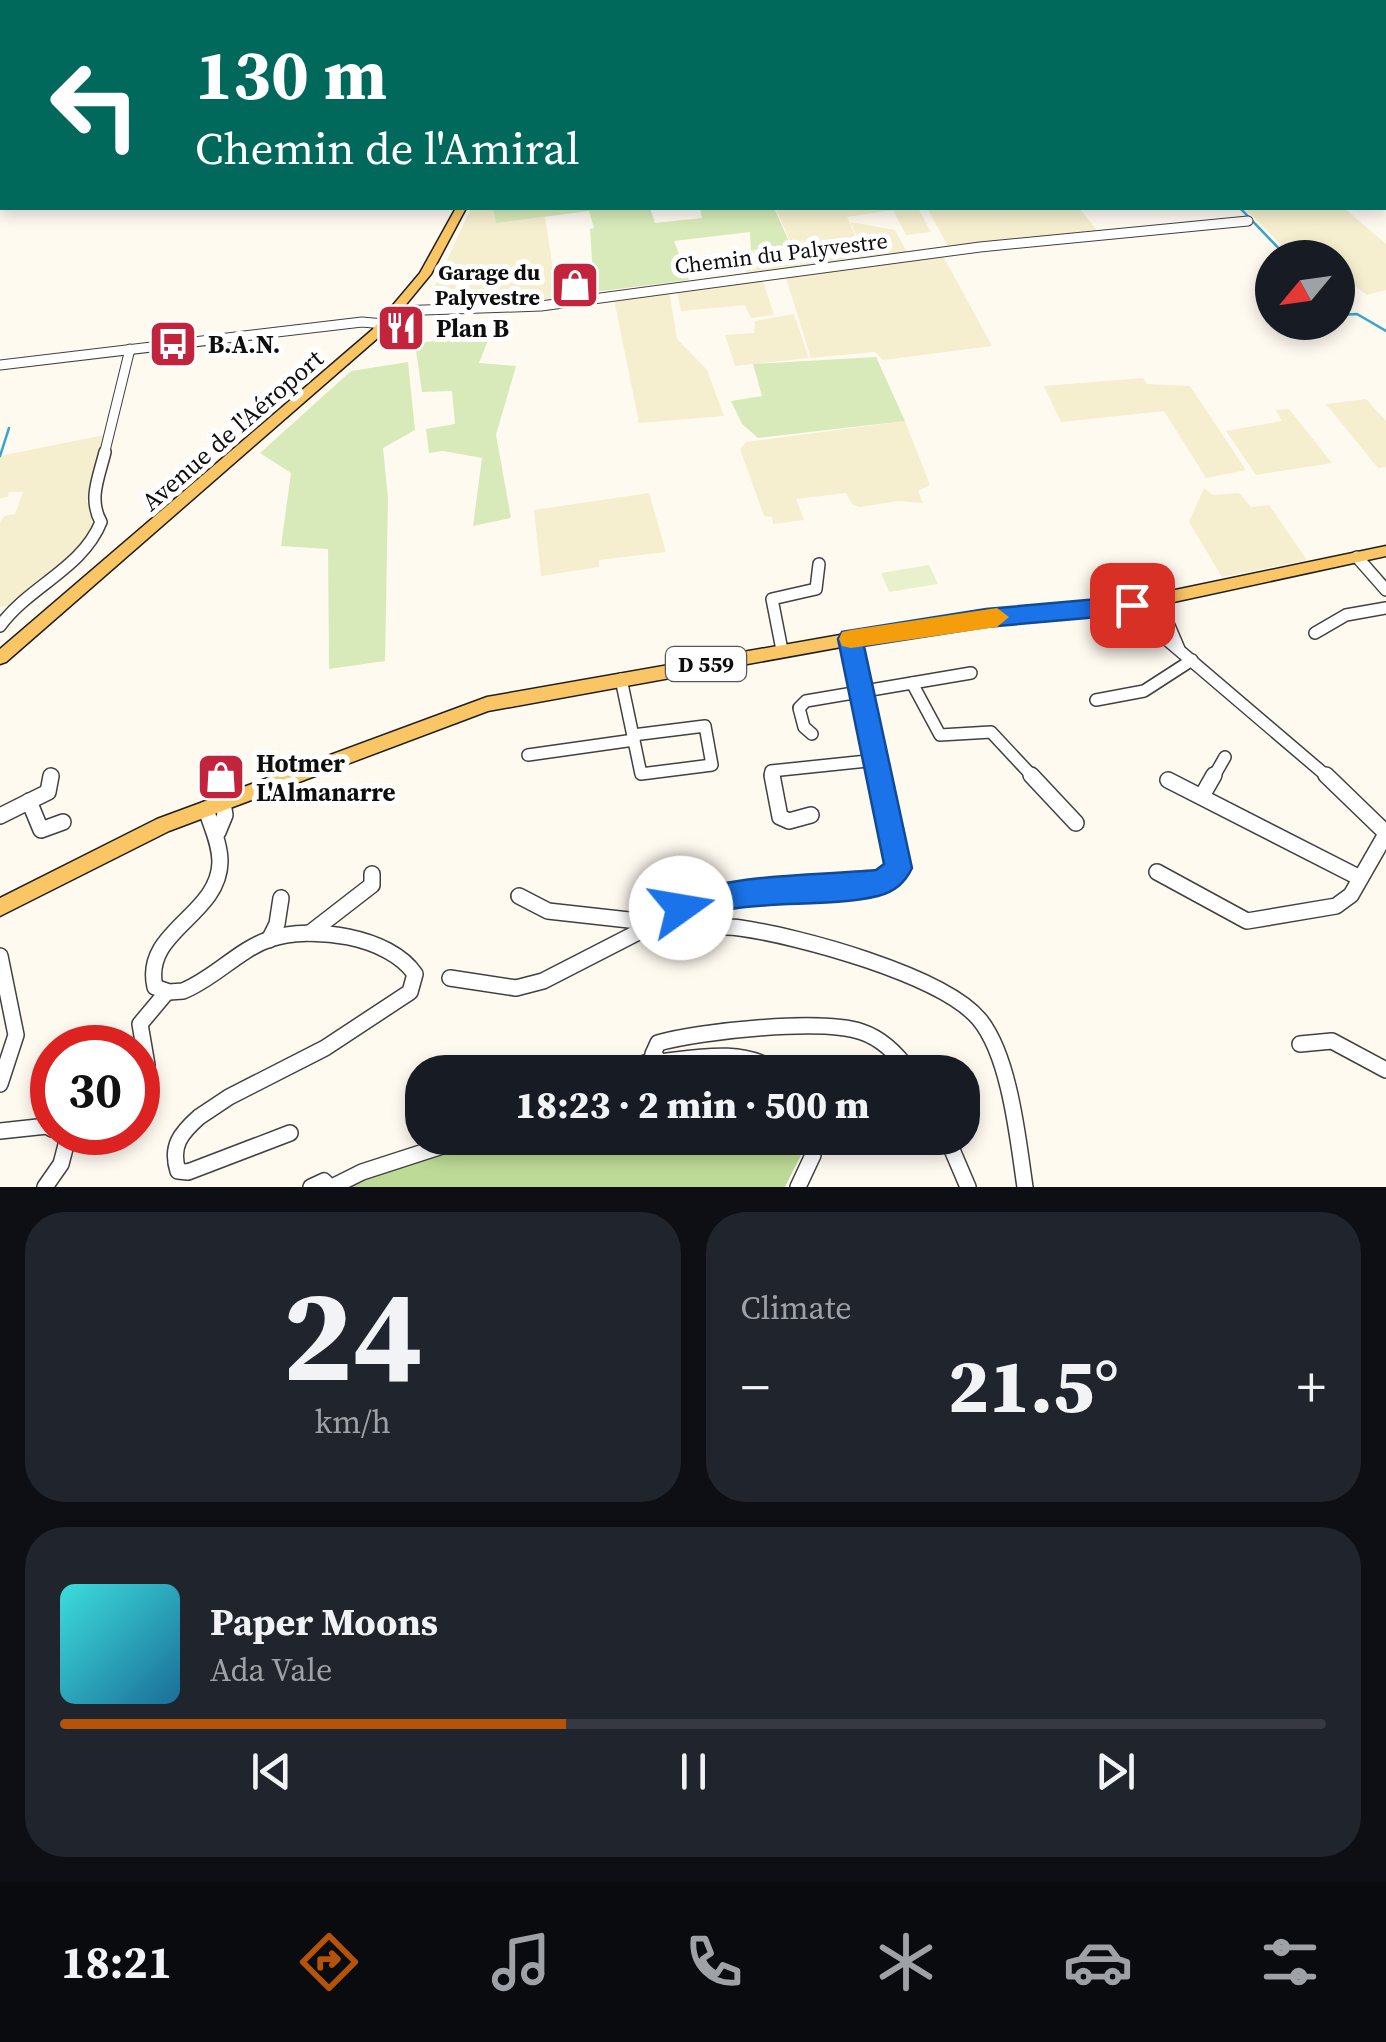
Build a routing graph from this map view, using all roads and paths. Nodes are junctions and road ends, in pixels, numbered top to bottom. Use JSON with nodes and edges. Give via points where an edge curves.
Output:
{"nodes":[{"id":1,"x":461,"y":210,"type":"edge"},
{"id":2,"x":1248,"y":222,"type":"dead end"},
{"id":3,"x":396,"y":311,"type":"junction"},
{"id":4,"x":384,"y":324,"type":"junction"},
{"id":5,"x":130,"y":349,"type":"junction"},
{"id":6,"x":0,"y":365,"type":"edge"},
{"id":7,"x":1386,"y":551,"type":"edge"},
{"id":8,"x":1357,"y":557,"type":"junction"},
{"id":9,"x":819,"y":564,"type":"dead end"},
{"id":10,"x":1386,"y":590,"type":"edge"},
{"id":11,"x":1158,"y":600,"type":"junction"},
{"id":12,"x":1132,"y":605,"type":"junction"},
{"id":13,"x":1386,"y":608,"type":"edge"},
{"id":14,"x":0,"y":626,"type":"edge"},
{"id":15,"x":1315,"y":633,"type":"dead end"},
{"id":16,"x":850,"y":639,"type":"junction"},
{"id":17,"x":1179,"y":649,"type":"junction"},
{"id":18,"x":782,"y":650,"type":"junction"},
{"id":19,"x":0,"y":658,"type":"edge"},
{"id":20,"x":1192,"y":660,"type":"junction"},
{"id":21,"x":971,"y":673,"type":"dead end"},
{"id":22,"x":621,"y":679,"type":"junction"},
{"id":23,"x":912,"y":683,"type":"junction"},
{"id":24,"x":863,"y":690,"type":"junction"},
{"id":25,"x":1096,"y":700,"type":"dead end"},
{"id":26,"x":812,"y":734,"type":"dead end"},
{"id":27,"x":633,"y":738,"type":"junction"},
{"id":28,"x":528,"y":754,"type":"dead end"},
{"id":29,"x":1225,"y":757,"type":"dead end"},
{"id":30,"x":877,"y":760,"type":"junction"},
{"id":31,"x":50,"y":776,"type":"dead end"},
{"id":32,"x":1168,"y":780,"type":"dead end"},
{"id":33,"x":1202,"y":796,"type":"junction"},
{"id":34,"x":29,"y":801,"type":"junction"},
{"id":35,"x":214,"y":806,"type":"junction"},
{"id":36,"x":811,"y":815,"type":"dead end"},
{"id":37,"x":0,"y":816,"type":"edge"},
{"id":38,"x":64,"y":822,"type":"dead end"},
{"id":39,"x":1076,"y":823,"type":"dead end"},
{"id":40,"x":1386,"y":833,"type":"edge"},
{"id":41,"x":1157,"y":872,"type":"dead end"},
{"id":42,"x":372,"y":874,"type":"dead end"},
{"id":43,"x":1360,"y":878,"type":"junction"},
{"id":44,"x":519,"y":896,"type":"dead end"},
{"id":45,"x":281,"y":898,"type":"dead end"},
{"id":46,"x":0,"y":906,"type":"edge"},
{"id":47,"x":664,"y":923,"type":"junction"},
{"id":48,"x":310,"y":933,"type":"junction"},
{"id":49,"x":269,"y":940,"type":"junction"},
{"id":50,"x":0,"y":956,"type":"edge"},
{"id":51,"x":450,"y":978,"type":"dead end"},
{"id":52,"x":166,"y":993,"type":"junction"},
{"id":53,"x":140,"y":1025,"type":"edge"},
{"id":54,"x":1300,"y":1044,"type":"dead end"},
{"id":55,"x":655,"y":1055,"type":"edge"},
{"id":56,"x":898,"y":1055,"type":"edge"},
{"id":57,"x":1386,"y":1070,"type":"edge"},
{"id":58,"x":0,"y":1084,"type":"edge"},
{"id":59,"x":30,"y":1128,"type":"edge"},
{"id":60,"x":0,"y":1131,"type":"edge"},
{"id":61,"x":290,"y":1133,"type":"dead end"},
{"id":62,"x":66,"y":1155,"type":"edge"},
{"id":63,"x":414,"y":1155,"type":"edge"},
{"id":64,"x":813,"y":1155,"type":"edge"},
{"id":65,"x":954,"y":1155,"type":"edge"},
{"id":66,"x":45,"y":1187,"type":"edge"},
{"id":67,"x":310,"y":1187,"type":"edge"},
{"id":68,"x":331,"y":1187,"type":"edge"},
{"id":69,"x":798,"y":1187,"type":"edge"},
{"id":70,"x":968,"y":1187,"type":"edge"},
{"id":71,"x":1025,"y":1187,"type":"edge"}],
"edges":[{"from":1,"to":3,"type":"main road","name":"Avenue de l'Aéroport"},
{"from":2,"to":3,"type":"street","name":"Chemin du Palyvestre","via":[[949,251],[541,306]]},
{"from":3,"to":4,"type":"main road","name":"Avenue de l'Aéroport"},
{"from":4,"to":5,"type":"street"},
{"from":4,"to":19,"type":"main road","name":"Avenue de l'Aéroport"},
{"from":5,"to":6,"type":"street"},
{"from":5,"to":14,"type":"street","via":[[94,497],[97,534],[81,558],[24,596]]},
{"from":7,"to":8,"type":"main road","number":"D 559"},
{"from":8,"to":10,"type":"street"},
{"from":8,"to":11,"type":"main road","number":"D 559"},
{"from":9,"to":18,"type":"street","via":[[816,589],[772,599]]},
{"from":11,"to":12,"type":"main road","number":"D 559"},
{"from":11,"to":17,"type":"street"},
{"from":12,"to":16,"type":"main road","number":"D 559"},
{"from":12,"to":17,"type":"street"},
{"from":13,"to":15,"type":"street","via":[[1346,615]]},
{"from":16,"to":18,"type":"main road","number":"D 559"},
{"from":16,"to":24,"type":"street"},
{"from":17,"to":20,"type":"street"},
{"from":18,"to":22,"type":"main road","number":"D 559"},
{"from":20,"to":25,"type":"street","via":[[1144,691]]},
{"from":20,"to":40,"type":"street","via":[[1296,746]]},
{"from":21,"to":23,"type":"street"},
{"from":22,"to":27,"type":"street"},
{"from":22,"to":35,"type":"main road","number":"D 559","via":[[475,707]]},
{"from":23,"to":24,"type":"street"},
{"from":23,"to":39,"type":"street","via":[[940,736],[991,732]]},
{"from":24,"to":26,"type":"street","via":[[799,708]]},
{"from":24,"to":30,"type":"street"},
{"from":27,"to":27,"type":"street","via":[[640,774],[712,765],[706,726]]},
{"from":27,"to":28,"type":"street"},
{"from":29,"to":33,"type":"street"},
{"from":30,"to":36,"type":"street","via":[[771,771],[780,816]]},
{"from":30,"to":47,"type":"street","via":[[898,868],[890,878],[734,896],[681,908]]},
{"from":31,"to":34,"type":"street","via":[[48,792]]},
{"from":32,"to":33,"type":"street"},
{"from":33,"to":43,"type":"street"},
{"from":34,"to":37,"type":"street"},
{"from":34,"to":38,"type":"street","via":[[41,830]]},
{"from":35,"to":46,"type":"main road","number":"D 559"},
{"from":35,"to":52,"type":"street","via":[[218,883],[152,958],[152,980]]},
{"from":40,"to":43,"type":"street"},
{"from":41,"to":43,"type":"street","via":[[1247,920],[1336,906]]},
{"from":42,"to":48,"type":"street","via":[[372,885]]},
{"from":44,"to":47,"type":"street","via":[[548,910]]},
{"from":45,"to":49,"type":"street"},
{"from":47,"to":51,"type":"street","via":[[516,988]]},
{"from":47,"to":71,"type":"street","via":[[679,930],[758,932],[916,978],[961,1004],[990,1036]]},
{"from":48,"to":49,"type":"street"},
{"from":48,"to":61,"type":"street","via":[[371,944],[402,958],[416,974],[413,988],[204,1115],[180,1137],[173,1160],[178,1171],[188,1172]]},
{"from":49,"to":52,"type":"street","via":[[195,986]]},
{"from":50,"to":58,"type":"street","via":[[18,1032],[15,1056]]},
{"from":52,"to":53,"type":"street"},
{"from":54,"to":57,"type":"street","via":[[1332,1041]]},
{"from":55,"to":56,"type":"street","via":[[658,1043],[669,1038],[857,1029]]},
{"from":59,"to":60,"type":"street"},
{"from":62,"to":66,"type":"street"},
{"from":63,"to":68,"type":"street"},
{"from":64,"to":69,"type":"street"},
{"from":65,"to":70,"type":"street"},
{"from":67,"to":68,"type":"street","via":[[324,1181]]}]}
